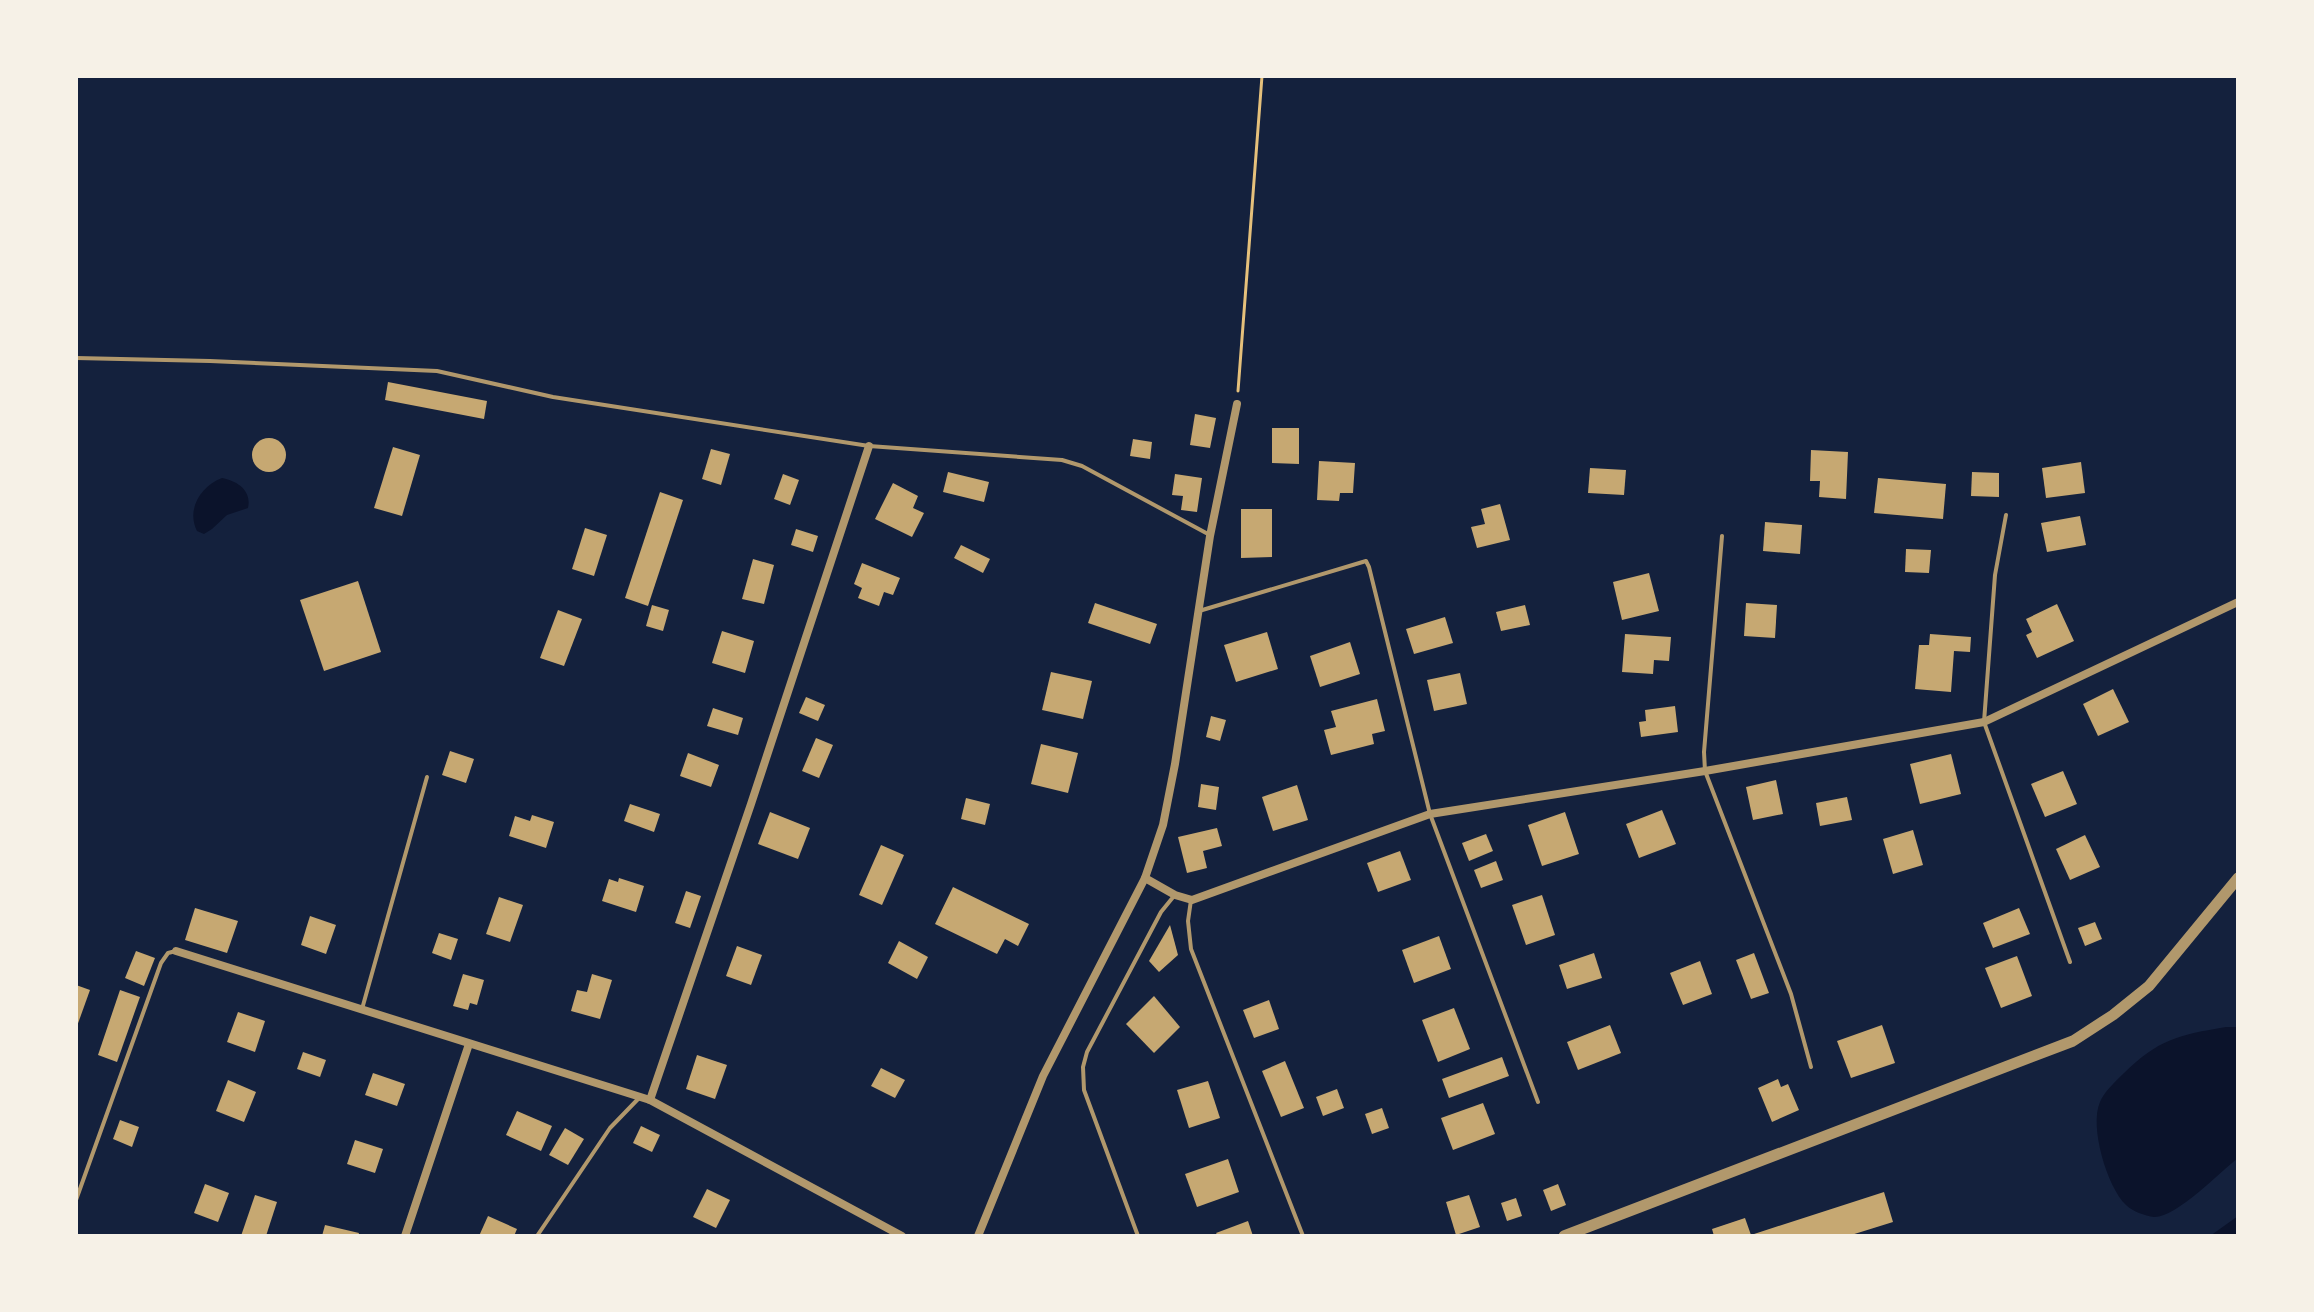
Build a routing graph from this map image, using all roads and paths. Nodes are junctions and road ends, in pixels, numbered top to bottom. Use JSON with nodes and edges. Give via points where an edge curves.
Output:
{"nodes":[{"id":1,"x":1262,"y":76,"type":"edge"},
{"id":2,"x":76,"y":358,"type":"edge"},
{"id":3,"x":1237,"y":404,"type":"joint"},
{"id":4,"x":869,"y":446,"type":"junction"},
{"id":5,"x":2006,"y":515,"type":"dead end"},
{"id":6,"x":1210,"y":536,"type":"junction"},
{"id":7,"x":1722,"y":536,"type":"dead end"},
{"id":8,"x":2238,"y":602,"type":"edge"},
{"id":9,"x":1199,"y":611,"type":"junction"},
{"id":10,"x":1984,"y":722,"type":"junction"},
{"id":11,"x":1705,"y":771,"type":"junction"},
{"id":12,"x":427,"y":777,"type":"dead end"},
{"id":13,"x":1430,"y":814,"type":"junction"},
{"id":14,"x":1145,"y":878,"type":"junction"},
{"id":15,"x":2238,"y":878,"type":"edge"},
{"id":16,"x":1175,"y":895,"type":"junction"},
{"id":17,"x":1192,"y":900,"type":"junction"},
{"id":18,"x":176,"y":951,"type":"joint"},
{"id":19,"x":2070,"y":962,"type":"dead end"},
{"id":20,"x":361,"y":1011,"type":"junction"},
{"id":21,"x":469,"y":1044,"type":"junction"},
{"id":22,"x":1811,"y":1067,"type":"dead end"},
{"id":23,"x":645,"y":1098,"type":"junction"},
{"id":24,"x":1538,"y":1102,"type":"dead end"},
{"id":25,"x":76,"y":1200,"type":"edge"},
{"id":26,"x":405,"y":1236,"type":"edge"},
{"id":27,"x":537,"y":1236,"type":"edge"},
{"id":28,"x":902,"y":1236,"type":"edge"},
{"id":29,"x":978,"y":1236,"type":"edge"},
{"id":30,"x":1138,"y":1236,"type":"edge"},
{"id":31,"x":1303,"y":1236,"type":"edge"},
{"id":32,"x":1564,"y":1236,"type":"edge"}],
"edges":[{"from":1,"to":3,"type":"path"},
{"from":2,"to":4,"type":"lane","via":[[437,371],[553,397]]},
{"from":3,"to":6,"type":"street"},
{"from":4,"to":6,"type":"lane","via":[[1062,460]]},
{"from":4,"to":23,"type":"street","via":[[751,804]]},
{"from":5,"to":10,"type":"lane","via":[[1995,575]]},
{"from":6,"to":9,"type":"street"},
{"from":7,"to":11,"type":"lane"},
{"from":8,"to":10,"type":"street"},
{"from":9,"to":13,"type":"lane","via":[[1366,561]]},
{"from":9,"to":14,"type":"street","via":[[1163,825]]},
{"from":10,"to":11,"type":"street"},
{"from":10,"to":19,"type":"lane"},
{"from":11,"to":13,"type":"street"},
{"from":11,"to":22,"type":"lane","via":[[1791,994]]},
{"from":12,"to":20,"type":"lane"},
{"from":13,"to":17,"type":"street"},
{"from":13,"to":24,"type":"lane"},
{"from":14,"to":16,"type":"street"},
{"from":14,"to":29,"type":"street","via":[[1043,1076]]},
{"from":15,"to":32,"type":"street","via":[[2149,986],[2073,1041]]},
{"from":16,"to":17,"type":"street"},
{"from":16,"to":30,"type":"lane","via":[[1101,1024],[1083,1067],[1084,1090]]},
{"from":17,"to":31,"type":"lane","via":[[1191,949]]},
{"from":18,"to":20,"type":"street"},
{"from":18,"to":25,"type":"lane","via":[[161,963]]},
{"from":20,"to":21,"type":"street"},
{"from":21,"to":23,"type":"street"},
{"from":21,"to":26,"type":"street"},
{"from":23,"to":27,"type":"lane","via":[[610,1128]]},
{"from":23,"to":28,"type":"street"}]}
